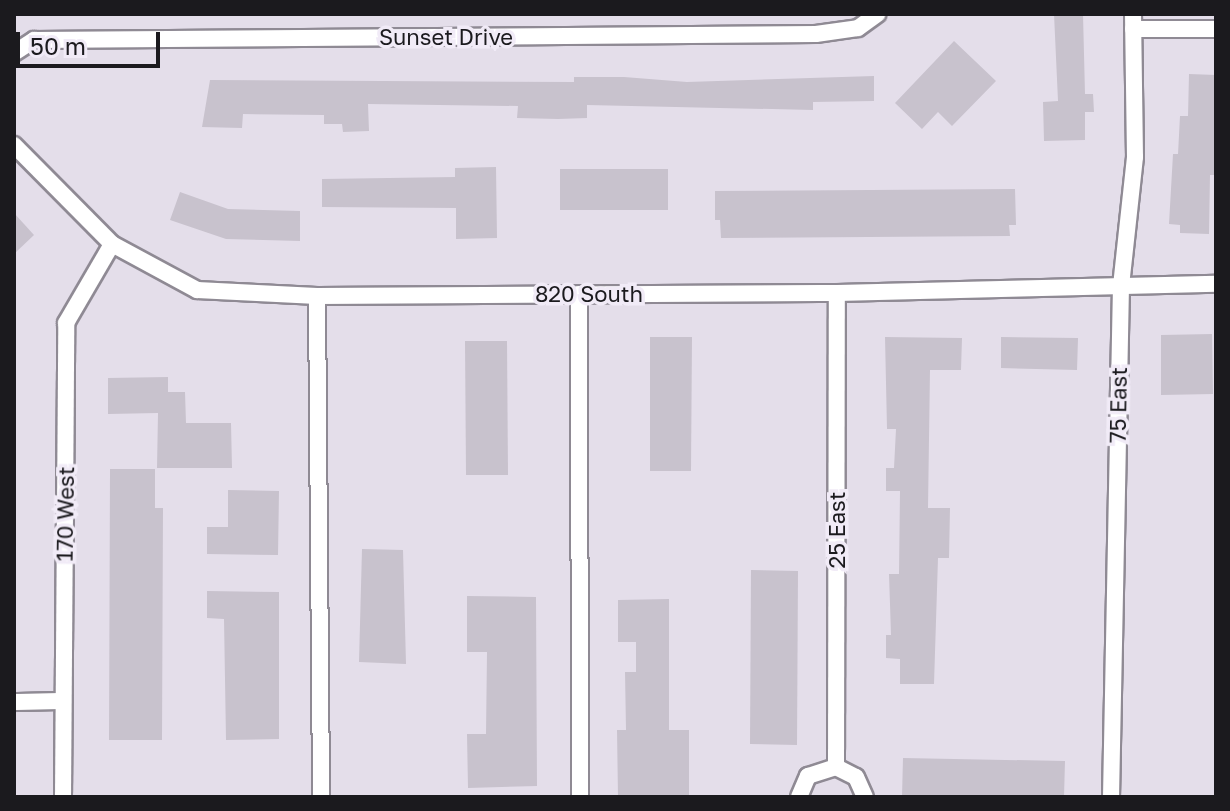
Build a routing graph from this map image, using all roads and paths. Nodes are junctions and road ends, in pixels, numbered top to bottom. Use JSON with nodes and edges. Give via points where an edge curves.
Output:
{"nodes":[{"id":1,"x":877,"y":14,"type":"edge"},
{"id":2,"x":1133,"y":22,"type":"edge"},
{"id":3,"x":1216,"y":29,"type":"edge"},
{"id":4,"x":14,"y":53,"type":"edge"},
{"id":5,"x":14,"y":145,"type":"edge"},
{"id":6,"x":112,"y":244,"type":"junction"},
{"id":7,"x":1216,"y":284,"type":"edge"},
{"id":8,"x":1121,"y":286,"type":"junction"},
{"id":9,"x":837,"y":293,"type":"junction"},
{"id":10,"x":579,"y":294,"type":"junction"},
{"id":11,"x":317,"y":296,"type":"junction"},
{"id":12,"x":63,"y":701,"type":"junction"},
{"id":13,"x":14,"y":702,"type":"edge"},
{"id":14,"x":836,"y":767,"type":"junction"},
{"id":15,"x":63,"y":797,"type":"edge"},
{"id":16,"x":321,"y":797,"type":"edge"},
{"id":17,"x":580,"y":797,"type":"edge"},
{"id":18,"x":799,"y":797,"type":"edge"},
{"id":19,"x":865,"y":797,"type":"edge"},
{"id":20,"x":1111,"y":797,"type":"edge"}],
"edges":[{"from":1,"to":4,"type":"street","name":"Sunset Drive","via":[[858,28],[816,34],[34,40]]},
{"from":2,"to":3,"type":"street"},
{"from":2,"to":8,"type":"street","name":"75 East","via":[[1135,157]]},
{"from":5,"to":6,"type":"street","name":"820 South"},
{"from":6,"to":11,"type":"street","name":"820 South","via":[[197,290]]},
{"from":6,"to":12,"type":"street","name":"170 West","via":[[66,323]]},
{"from":7,"to":8,"type":"street","name":"820 South"},
{"from":8,"to":9,"type":"street","name":"820 South"},
{"from":8,"to":20,"type":"street","name":"75 East"},
{"from":9,"to":10,"type":"street","name":"820 South"},
{"from":9,"to":14,"type":"street","name":"25 East"},
{"from":10,"to":11,"type":"street","name":"820 South"},
{"from":10,"to":17,"type":"street"},
{"from":11,"to":16,"type":"street"},
{"from":12,"to":13,"type":"street"},
{"from":12,"to":15,"type":"street","name":"170 West"},
{"from":14,"to":18,"type":"street","via":[[808,776]]},
{"from":14,"to":19,"type":"street","via":[[856,777]]}]}
